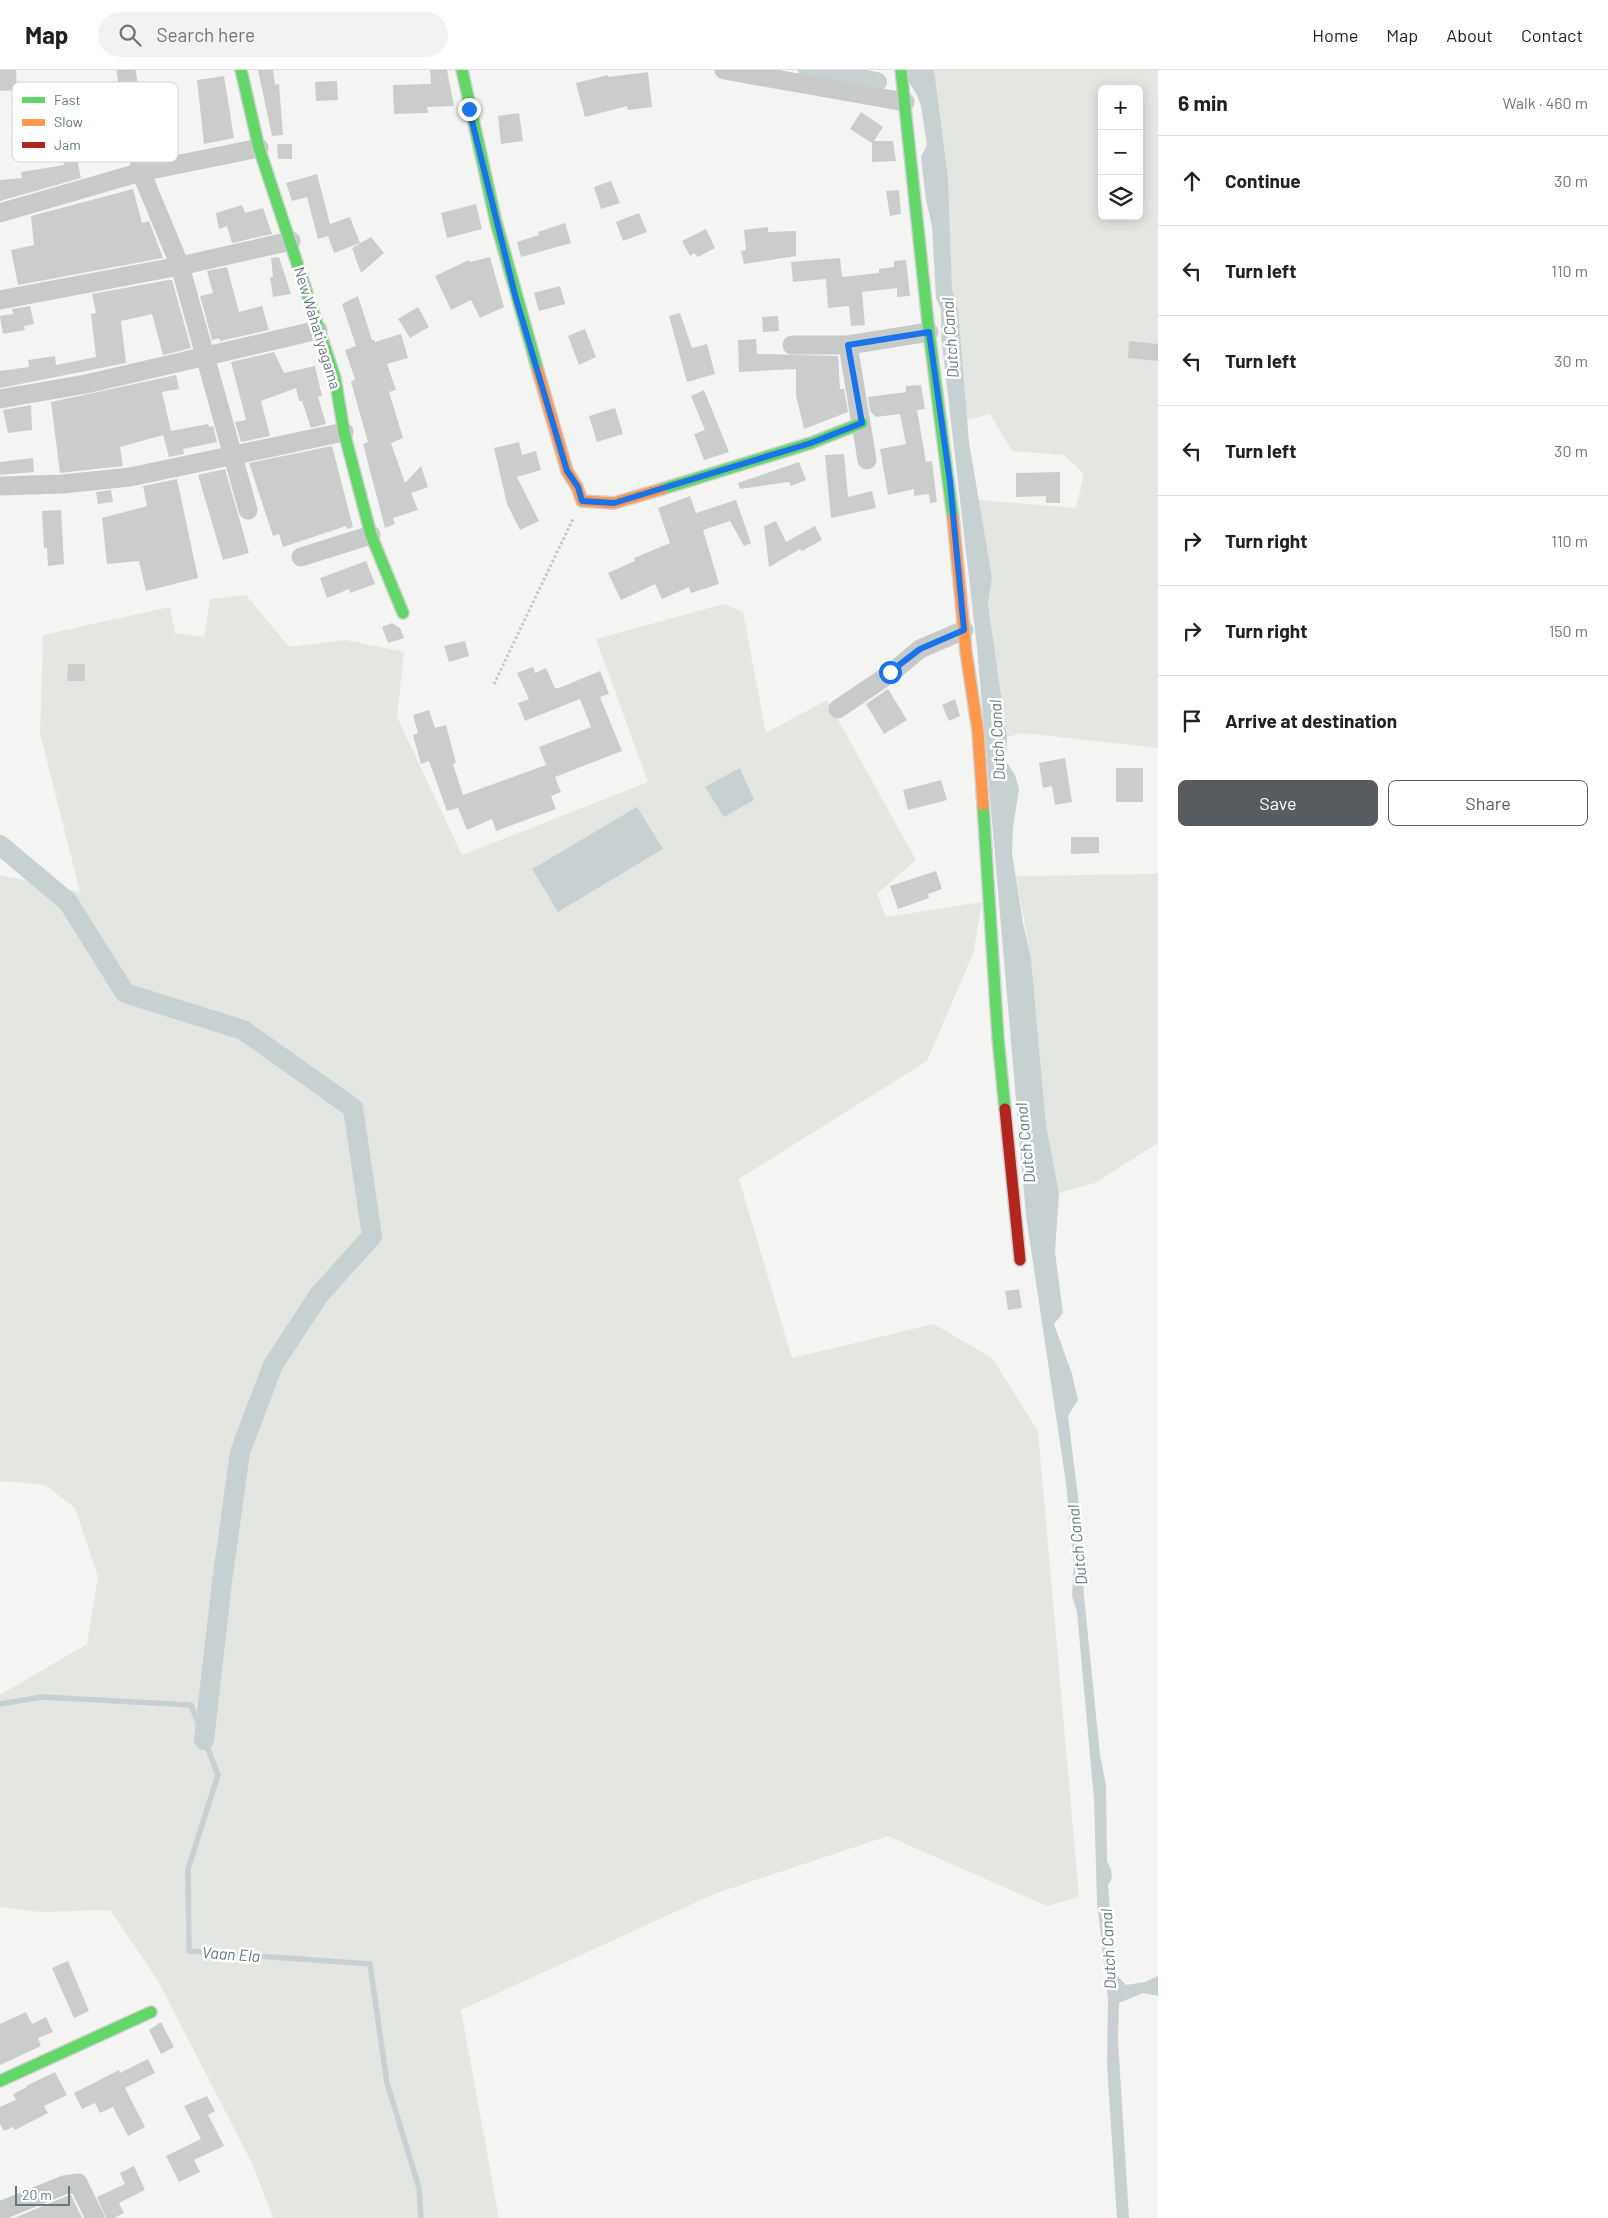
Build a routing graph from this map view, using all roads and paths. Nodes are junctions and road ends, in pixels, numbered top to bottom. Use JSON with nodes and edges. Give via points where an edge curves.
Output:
{"nodes":[{"id":1,"x":241,"y":70,"type":"edge"},
{"id":2,"x":462,"y":70,"type":"edge"},
{"id":3,"x":724,"y":70,"type":"edge"},
{"id":4,"x":901,"y":70,"type":"edge"},
{"id":5,"x":906,"y":102,"type":"junction"},
{"id":6,"x":259,"y":148,"type":"junction"},
{"id":7,"x":140,"y":162,"type":"edge"},
{"id":8,"x":142,"y":172,"type":"junction"},
{"id":9,"x":0,"y":213,"type":"edge"},
{"id":10,"x":291,"y":241,"type":"junction"},
{"id":11,"x":180,"y":266,"type":"junction"},
{"id":12,"x":0,"y":300,"type":"edge"},
{"id":13,"x":318,"y":330,"type":"junction"},
{"id":14,"x":929,"y":332,"type":"junction"},
{"id":15,"x":848,"y":345,"type":"junction"},
{"id":16,"x":792,"y":346,"type":"dead end"},
{"id":17,"x":204,"y":356,"type":"junction"},
{"id":18,"x":0,"y":399,"type":"edge"},
{"id":19,"x":862,"y":423,"type":"junction"},
{"id":20,"x":344,"y":432,"type":"junction"},
{"id":21,"x":234,"y":456,"type":"junction"},
{"id":22,"x":867,"y":460,"type":"dead end"},
{"id":23,"x":0,"y":486,"type":"edge"},
{"id":24,"x":582,"y":501,"type":"junction"},
{"id":25,"x":248,"y":510,"type":"dead end"},
{"id":26,"x":371,"y":535,"type":"junction"},
{"id":27,"x":301,"y":557,"type":"dead end"},
{"id":28,"x":404,"y":613,"type":"dead end"},
{"id":29,"x":964,"y":630,"type":"junction"},
{"id":30,"x":494,"y":684,"type":"dead end"},
{"id":31,"x":838,"y":709,"type":"dead end"},
{"id":32,"x":1020,"y":1260,"type":"dead end"},
{"id":33,"x":151,"y":2012,"type":"dead end"},
{"id":34,"x":0,"y":2081,"type":"edge"},
{"id":35,"x":0,"y":2211,"type":"edge"},
{"id":36,"x":95,"y":2218,"type":"edge"}],
"edges":[{"from":1,"to":6,"type":"street","name":"New Wahatiyagama"},
{"from":2,"to":24,"type":"street","via":[[480,158],[515,295],[567,471],[578,487]]},
{"from":3,"to":5,"type":"street"},
{"from":4,"to":5,"type":"street"},
{"from":5,"to":14,"type":"street"},
{"from":6,"to":8,"type":"street"},
{"from":6,"to":10,"type":"street","name":"New Wahatiyagama"},
{"from":7,"to":8,"type":"street"},
{"from":8,"to":9,"type":"street"},
{"from":8,"to":11,"type":"street"},
{"from":10,"to":11,"type":"street"},
{"from":10,"to":13,"type":"street","name":"New Wahatiyagama"},
{"from":11,"to":12,"type":"street"},
{"from":11,"to":17,"type":"street"},
{"from":13,"to":17,"type":"street"},
{"from":13,"to":20,"type":"street","name":"New Wahatiyagama","via":[[335,378]]},
{"from":14,"to":15,"type":"street"},
{"from":14,"to":29,"type":"street","via":[[950,482]]},
{"from":15,"to":16,"type":"street"},
{"from":15,"to":19,"type":"street"},
{"from":17,"to":18,"type":"street","via":[[86,384]]},
{"from":17,"to":21,"type":"street"},
{"from":19,"to":22,"type":"street"},
{"from":19,"to":24,"type":"street","via":[[811,443],[632,498],[614,503]]},
{"from":20,"to":21,"type":"street"},
{"from":20,"to":26,"type":"street","name":"New Wahatiyagama"},
{"from":21,"to":23,"type":"street","via":[[130,477]]},
{"from":21,"to":25,"type":"street"},
{"from":24,"to":30,"type":"path"},
{"from":26,"to":27,"type":"street"},
{"from":26,"to":28,"type":"street","name":"New Wahatiyagama"},
{"from":29,"to":31,"type":"street","via":[[920,649]]},
{"from":29,"to":32,"type":"street","via":[[978,732],[998,1038]]},
{"from":33,"to":34,"type":"street"},
{"from":35,"to":36,"type":"street","via":[[64,2185],[78,2183]]}]}
